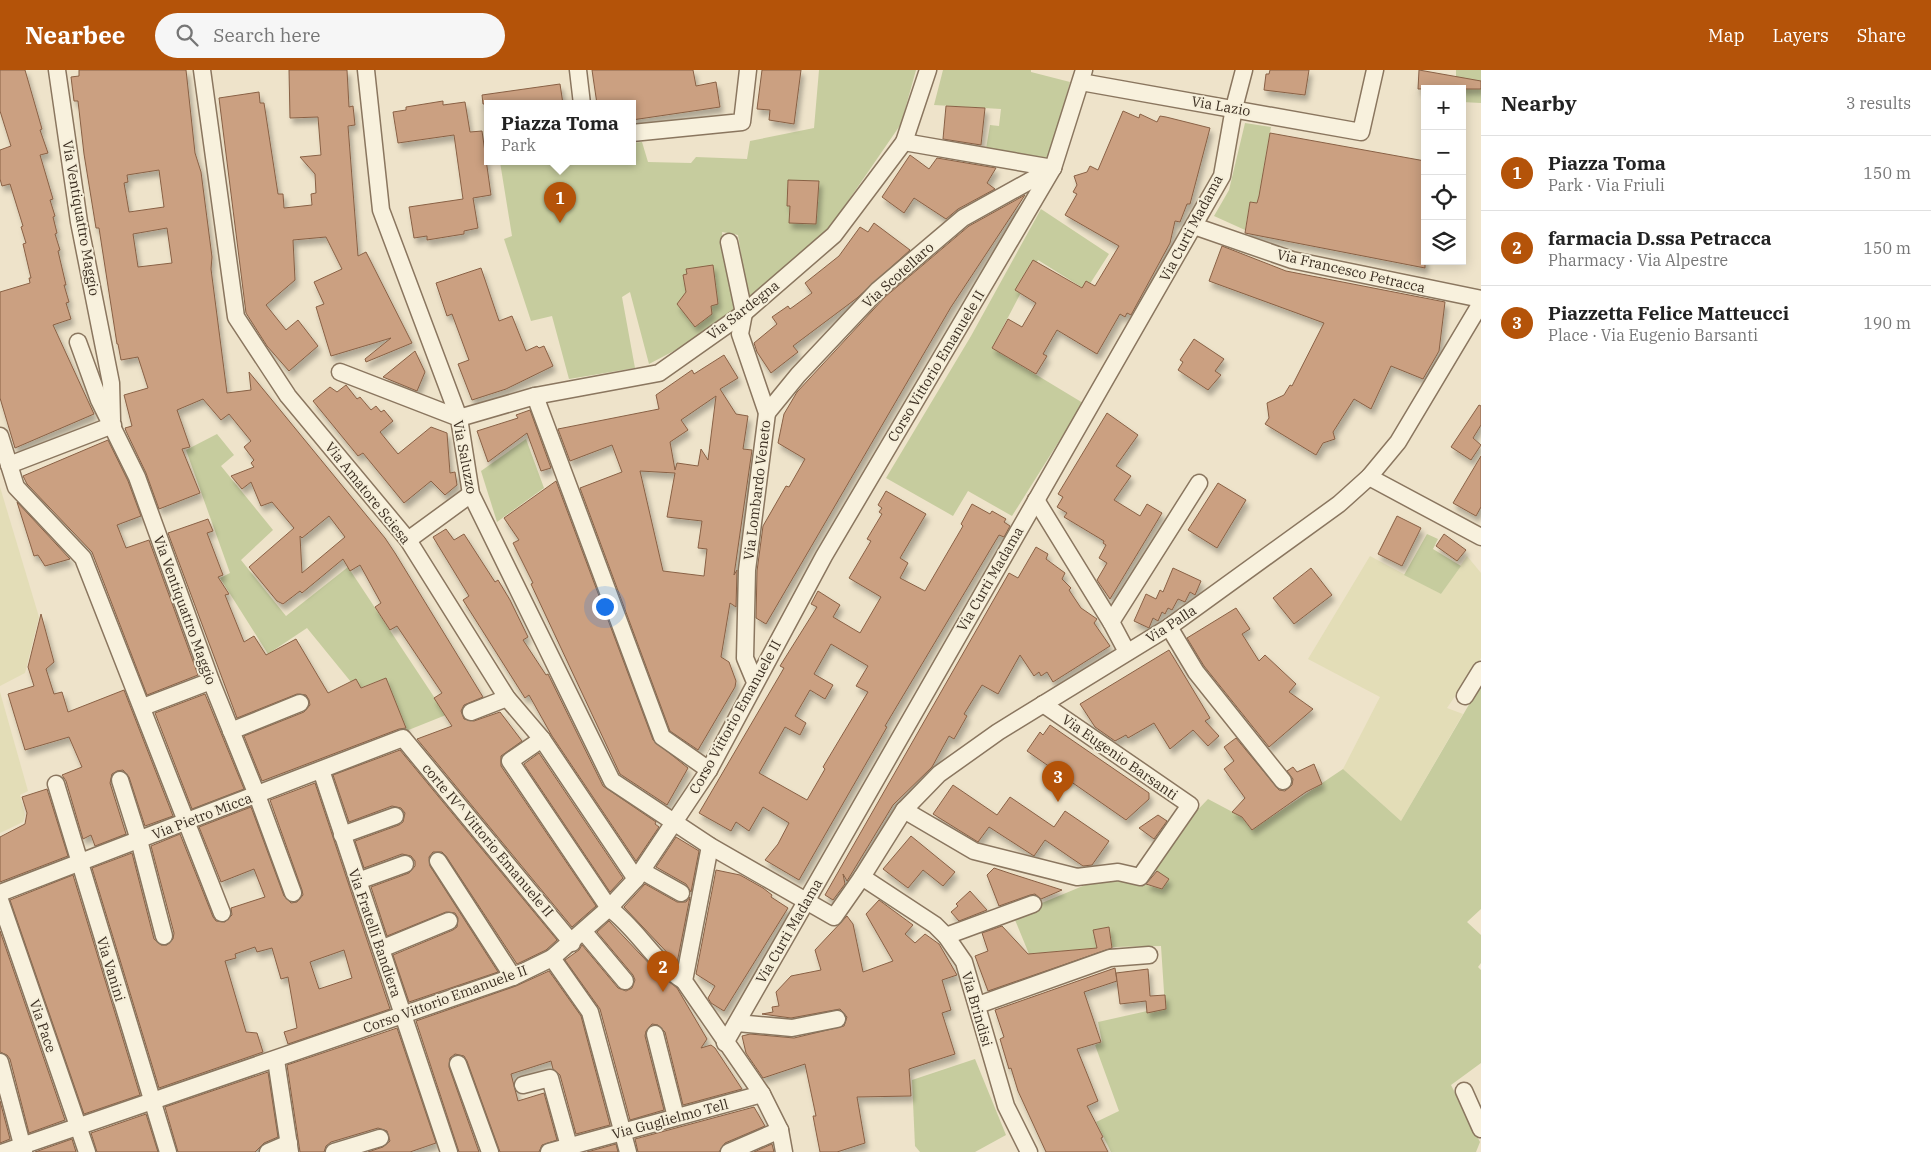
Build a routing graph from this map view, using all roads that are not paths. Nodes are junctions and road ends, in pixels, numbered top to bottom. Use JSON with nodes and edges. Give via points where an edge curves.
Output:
{"nodes":[{"id":1,"x":57,"y":70,"type":"edge"},
{"id":2,"x":202,"y":70,"type":"edge"},
{"id":3,"x":366,"y":70,"type":"edge"},
{"id":4,"x":578,"y":70,"type":"edge"},
{"id":5,"x":748,"y":70,"type":"edge"},
{"id":6,"x":928,"y":70,"type":"edge"},
{"id":7,"x":1244,"y":70,"type":"edge"},
{"id":8,"x":1375,"y":70,"type":"edge"},
{"id":9,"x":1082,"y":76,"type":"edge"},
{"id":10,"x":582,"y":100,"type":"edge"},
{"id":11,"x":1234,"y":108,"type":"junction"},
{"id":12,"x":636,"y":133,"type":"edge"},
{"id":13,"x":904,"y":142,"type":"junction"},
{"id":14,"x":1053,"y":168,"type":"junction"},
{"id":15,"x":1194,"y":226,"type":"junction"},
{"id":16,"x":729,"y":242,"type":"dead end"},
{"id":17,"x":1481,"y":299,"type":"edge"},
{"id":18,"x":1481,"y":303,"type":"edge"},
{"id":19,"x":744,"y":313,"type":"junction"},
{"id":20,"x":78,"y":342,"type":"dead end"},
{"id":21,"x":340,"y":372,"type":"dead end"},
{"id":22,"x":535,"y":396,"type":"junction"},
{"id":23,"x":767,"y":413,"type":"junction"},
{"id":24,"x":459,"y":418,"type":"junction"},
{"id":25,"x":113,"y":425,"type":"junction"},
{"id":26,"x":0,"y":436,"type":"edge"},
{"id":27,"x":9,"y":465,"type":"junction"},
{"id":28,"x":1369,"y":476,"type":"junction"},
{"id":29,"x":1200,"y":483,"type":"dead end"},
{"id":30,"x":471,"y":494,"type":"junction"},
{"id":31,"x":1036,"y":500,"type":"junction"},
{"id":32,"x":1481,"y":537,"type":"edge"},
{"id":33,"x":408,"y":540,"type":"junction"},
{"id":34,"x":1111,"y":622,"type":"junction"},
{"id":35,"x":1168,"y":627,"type":"junction"},
{"id":36,"x":1127,"y":652,"type":"junction"},
{"id":37,"x":1481,"y":670,"type":"edge"},
{"id":38,"x":211,"y":682,"type":"junction"},
{"id":39,"x":755,"y":682,"type":"junction"},
{"id":40,"x":1465,"y":696,"type":"dead end"},
{"id":41,"x":507,"y":698,"type":"junction"},
{"id":42,"x":300,"y":703,"type":"dead end"},
{"id":43,"x":1044,"y":704,"type":"junction"},
{"id":44,"x":143,"y":707,"type":"junction"},
{"id":45,"x":472,"y":712,"type":"dead end"},
{"id":46,"x":231,"y":731,"type":"junction"},
{"id":47,"x":403,"y":738,"type":"joint"},
{"id":48,"x":542,"y":739,"type":"junction"},
{"id":49,"x":321,"y":770,"type":"junction"},
{"id":50,"x":709,"y":770,"type":"junction"},
{"id":51,"x":120,"y":780,"type":"dead end"},
{"id":52,"x":1282,"y":781,"type":"dead end"},
{"id":53,"x":56,"y":784,"type":"dead end"},
{"id":54,"x":257,"y":795,"type":"junction"},
{"id":55,"x":904,"y":810,"type":"junction"},
{"id":56,"x":395,"y":816,"type":"dead end"},
{"id":57,"x":674,"y":822,"type":"junction"},
{"id":58,"x":187,"y":823,"type":"junction"},
{"id":59,"x":342,"y":835,"type":"junction"},
{"id":60,"x":139,"y":840,"type":"junction"},
{"id":61,"x":710,"y":846,"type":"junction"},
{"id":62,"x":438,"y":861,"type":"dead end"},
{"id":63,"x":79,"y":864,"type":"junction"},
{"id":64,"x":405,"y":864,"type":"dead end"},
{"id":65,"x":639,"y":875,"type":"junction"},
{"id":66,"x":862,"y":877,"type":"junction"},
{"id":67,"x":358,"y":881,"type":"junction"},
{"id":68,"x":293,"y":892,"type":"dead end"},
{"id":69,"x":681,"y":892,"type":"dead end"},
{"id":70,"x":0,"y":893,"type":"edge"},
{"id":71,"x":0,"y":900,"type":"edge"},
{"id":72,"x":806,"y":901,"type":"junction"},
{"id":73,"x":1033,"y":904,"type":"dead end"},
{"id":74,"x":609,"y":908,"type":"junction"},
{"id":75,"x":222,"y":913,"type":"dead end"},
{"id":76,"x":834,"y":917,"type":"joint"},
{"id":77,"x":449,"y":921,"type":"dead end"},
{"id":78,"x":164,"y":936,"type":"dead end"},
{"id":79,"x":946,"y":936,"type":"junction"},
{"id":80,"x":578,"y":938,"type":"junction"},
{"id":81,"x":381,"y":949,"type":"junction"},
{"id":82,"x":1149,"y":955,"type":"dead end"},
{"id":83,"x":552,"y":958,"type":"junction"},
{"id":84,"x":513,"y":977,"type":"junction"},
{"id":85,"x":625,"y":981,"type":"dead end"},
{"id":86,"x":684,"y":982,"type":"junction"},
{"id":87,"x":978,"y":1005,"type":"junction"},
{"id":88,"x":403,"y":1015,"type":"junction"},
{"id":89,"x":837,"y":1019,"type":"dead end"},
{"id":90,"x":737,"y":1023,"type":"junction"},
{"id":91,"x":654,"y":1034,"type":"dead end"},
{"id":92,"x":725,"y":1043,"type":"junction"},
{"id":93,"x":276,"y":1060,"type":"junction"},
{"id":94,"x":0,"y":1062,"type":"edge"},
{"id":95,"x":458,"y":1064,"type":"dead end"},
{"id":96,"x":523,"y":1085,"type":"dead end"},
{"id":97,"x":1464,"y":1091,"type":"dead end"},
{"id":98,"x":762,"y":1094,"type":"junction"},
{"id":99,"x":151,"y":1102,"type":"junction"},
{"id":100,"x":676,"y":1117,"type":"junction"},
{"id":101,"x":78,"y":1127,"type":"junction"},
{"id":102,"x":1481,"y":1128,"type":"edge"},
{"id":103,"x":780,"y":1130,"type":"junction"},
{"id":104,"x":621,"y":1132,"type":"junction"},
{"id":105,"x":380,"y":1138,"type":"dead end"},
{"id":106,"x":569,"y":1146,"type":"junction"},
{"id":107,"x":289,"y":1148,"type":"edge"},
{"id":108,"x":23,"y":1149,"type":"edge"},
{"id":109,"x":4,"y":1152,"type":"edge"},
{"id":110,"x":87,"y":1152,"type":"edge"},
{"id":111,"x":168,"y":1152,"type":"edge"},
{"id":112,"x":268,"y":1152,"type":"edge"},
{"id":113,"x":334,"y":1152,"type":"edge"},
{"id":114,"x":449,"y":1152,"type":"edge"},
{"id":115,"x":490,"y":1152,"type":"edge"},
{"id":116,"x":549,"y":1152,"type":"edge"},
{"id":117,"x":628,"y":1152,"type":"edge"},
{"id":118,"x":729,"y":1152,"type":"edge"},
{"id":119,"x":784,"y":1152,"type":"edge"},
{"id":120,"x":1029,"y":1152,"type":"edge"}],
"edges":[{"from":1,"to":25,"type":"street","name":"Via Ventiquattro Maggio","via":[[79,222],[112,383]]},
{"from":2,"to":33,"type":"street","name":"Via Amatore Sciesa","via":[[236,317],[288,396]]},
{"from":3,"to":24,"type":"street","name":"Via Saluzzo","via":[[381,210]]},
{"from":4,"to":10,"type":"street"},
{"from":5,"to":12,"type":"street","via":[[742,122]]},
{"from":6,"to":13,"type":"street","name":"Via Sardegna"},
{"from":7,"to":11,"type":"street","name":"Via Curti Madama"},
{"from":8,"to":11,"type":"street","name":"Via Lazio","via":[[1361,132]]},
{"from":9,"to":11,"type":"street","name":"Via Lazio"},
{"from":9,"to":14,"type":"street","name":"Corso Vittorio Emanuele II"},
{"from":11,"to":15,"type":"street","name":"Via Curti Madama","via":[[1222,176]]},
{"from":13,"to":14,"type":"street"},
{"from":13,"to":19,"type":"street","name":"Via Sardegna","via":[[834,235]]},
{"from":14,"to":23,"type":"street","name":"Via Scotellaro","via":[[963,218],[878,290]]},
{"from":14,"to":39,"type":"street","name":"Corso Vittorio Emanuele II","via":[[824,556]]},
{"from":15,"to":17,"type":"street","name":"Via Francesco Petracca","via":[[1292,260]]},
{"from":15,"to":31,"type":"street","name":"Via Curti Madama"},
{"from":16,"to":19,"type":"street","name":"Via Lombardo Veneto"},
{"from":18,"to":28,"type":"street","name":"Via Palla","via":[[1398,442]]},
{"from":19,"to":22,"type":"street","name":"Via Sardegna","via":[[659,373]]},
{"from":19,"to":23,"type":"street","name":"Via Lombardo Veneto","via":[[740,334]]},
{"from":20,"to":25,"type":"street","name":"Via Ventiquattro Maggio","via":[[99,400]]},
{"from":21,"to":24,"type":"street"},
{"from":22,"to":24,"type":"street","name":"Via Sardegna"},
{"from":22,"to":50,"type":"street","via":[[662,737]]},
{"from":23,"to":39,"type":"street","name":"Via Lombardo Veneto","via":[[747,580],[745,658]]},
{"from":24,"to":30,"type":"street","name":"Via Saluzzo"},
{"from":25,"to":27,"type":"street"},
{"from":25,"to":38,"type":"street","name":"Via Ventiquattro Maggio","via":[[137,477]]},
{"from":26,"to":27,"type":"street"},
{"from":27,"to":44,"type":"street","via":[[16,487],[84,558]]},
{"from":28,"to":32,"type":"street"},
{"from":28,"to":35,"type":"street","name":"Via Palla","via":[[1339,504]]},
{"from":29,"to":34,"type":"street"},
{"from":30,"to":33,"type":"street"},
{"from":30,"to":57,"type":"street","name":"Via Saluzzo","via":[[612,781]]},
{"from":31,"to":34,"type":"street"},
{"from":31,"to":72,"type":"street","name":"Via Curti Madama"},
{"from":33,"to":41,"type":"street","name":"Via Amatore Sciesa"},
{"from":34,"to":36,"type":"street"},
{"from":35,"to":36,"type":"street","name":"Via Palla"},
{"from":35,"to":52,"type":"street","via":[[1196,672]]},
{"from":36,"to":43,"type":"street","name":"Via Palla"},
{"from":37,"to":40,"type":"street"},
{"from":38,"to":44,"type":"street"},
{"from":38,"to":46,"type":"street","name":"Via Ventiquattro Maggio"},
{"from":39,"to":50,"type":"street","name":"Corso Vittorio Emanuele II"},
{"from":41,"to":45,"type":"street"},
{"from":41,"to":48,"type":"street","name":"Via Amatore Sciesa"},
{"from":42,"to":46,"type":"street"},
{"from":43,"to":55,"type":"street","name":"Via Palla","via":[[939,774]]},
{"from":43,"to":55,"type":"street","name":"Via Eugenio Barsanti","via":[[1190,805],[1140,877],[1118,872],[1077,877],[974,851]]},
{"from":44,"to":58,"type":"street"},
{"from":46,"to":54,"type":"street","name":"Via Ventiquattro Maggio"},
{"from":47,"to":49,"type":"street","name":"Via Pietro Micca"},
{"from":47,"to":80,"type":"street","name":"corte IV^ Vittorio Emanuele II"},
{"from":48,"to":65,"type":"street","name":"Via Amatore Sciesa"},
{"from":48,"to":74,"type":"street","via":[[510,761]]},
{"from":49,"to":54,"type":"street","name":"Via Pietro Micca"},
{"from":49,"to":59,"type":"street","name":"Via Fratelli Bandiera"},
{"from":50,"to":57,"type":"street","name":"Corso Vittorio Emanuele II"},
{"from":51,"to":60,"type":"street"},
{"from":53,"to":63,"type":"street","name":"Via Vanini"},
{"from":54,"to":58,"type":"street","name":"Via Pietro Micca"},
{"from":54,"to":68,"type":"street","name":"Via Ventiquattro Maggio"},
{"from":55,"to":66,"type":"street","name":"Via Palla"},
{"from":56,"to":59,"type":"street"},
{"from":57,"to":61,"type":"street","name":"Via Saluzzo"},
{"from":57,"to":65,"type":"street","name":"Corso Vittorio Emanuele II"},
{"from":58,"to":60,"type":"street","name":"Via Pietro Micca"},
{"from":58,"to":75,"type":"street"},
{"from":59,"to":67,"type":"street","name":"Via Fratelli Bandiera"},
{"from":60,"to":63,"type":"street","name":"Via Pietro Micca"},
{"from":60,"to":78,"type":"street"},
{"from":61,"to":72,"type":"street","name":"Via Saluzzo"},
{"from":61,"to":86,"type":"street"},
{"from":62,"to":84,"type":"street"},
{"from":63,"to":70,"type":"street","name":"Via Pietro Micca","via":[[25,881]]},
{"from":63,"to":99,"type":"street","name":"Via Vanini"},
{"from":64,"to":67,"type":"street"},
{"from":65,"to":69,"type":"street"},
{"from":65,"to":74,"type":"street","name":"Corso Vittorio Emanuele II"},
{"from":66,"to":76,"type":"street","name":"Via Palla"},
{"from":66,"to":79,"type":"street","name":"Via Brindisi","via":[[935,925]]},
{"from":67,"to":81,"type":"street","name":"Via Fratelli Bandiera"},
{"from":71,"to":101,"type":"street","name":"Via Pace"},
{"from":72,"to":76,"type":"street","name":"Via Saluzzo"},
{"from":72,"to":90,"type":"street","name":"Via Curti Madama"},
{"from":73,"to":79,"type":"street"},
{"from":74,"to":80,"type":"street","name":"Corso Vittorio Emanuele II"},
{"from":74,"to":86,"type":"street","via":[[672,974]]},
{"from":77,"to":81,"type":"street"},
{"from":79,"to":87,"type":"street","name":"Via Brindisi","via":[[964,962]]},
{"from":80,"to":83,"type":"street","name":"Corso Vittorio Emanuele II"},
{"from":80,"to":85,"type":"street","name":"corte IV^ Vittorio Emanuele II"},
{"from":81,"to":88,"type":"street","name":"Via Fratelli Bandiera"},
{"from":82,"to":87,"type":"street","via":[[1110,958]]},
{"from":83,"to":84,"type":"street","name":"Corso Vittorio Emanuele II"},
{"from":83,"to":104,"type":"street","via":[[590,1012]]},
{"from":84,"to":88,"type":"street","name":"Corso Vittorio Emanuele II"},
{"from":86,"to":92,"type":"street"},
{"from":87,"to":120,"type":"street","name":"Via Brindisi","via":[[1006,1106]]},
{"from":88,"to":93,"type":"street","name":"Corso Vittorio Emanuele II"},
{"from":88,"to":114,"type":"street","name":"Via Fratelli Bandiera"},
{"from":89,"to":90,"type":"street","via":[[792,1028]]},
{"from":90,"to":92,"type":"street","name":"Via Curti Madama"},
{"from":91,"to":100,"type":"street"},
{"from":92,"to":98,"type":"street"},
{"from":93,"to":99,"type":"street","name":"Corso Vittorio Emanuele II"},
{"from":93,"to":107,"type":"street"},
{"from":94,"to":108,"type":"street"},
{"from":95,"to":115,"type":"street"},
{"from":96,"to":106,"type":"street","via":[[550,1078]]},
{"from":97,"to":102,"type":"street"},
{"from":98,"to":100,"type":"street","name":"Via Guglielmo Tell"},
{"from":98,"to":103,"type":"street"},
{"from":99,"to":101,"type":"street","name":"Corso Vittorio Emanuele II"},
{"from":99,"to":111,"type":"street","name":"Via Vanini"},
{"from":100,"to":104,"type":"street","name":"Via Guglielmo Tell"},
{"from":101,"to":108,"type":"street","name":"Corso Vittorio Emanuele II"},
{"from":101,"to":110,"type":"street","name":"Via Pace"},
{"from":103,"to":118,"type":"street"},
{"from":103,"to":119,"type":"street"},
{"from":104,"to":106,"type":"street","name":"Via Guglielmo Tell"},
{"from":104,"to":117,"type":"street"},
{"from":105,"to":113,"type":"street"},
{"from":106,"to":116,"type":"street","name":"Via Guglielmo Tell"},
{"from":107,"to":112,"type":"street"},
{"from":108,"to":109,"type":"street","name":"Corso Vittorio Emanuele II"}]}
